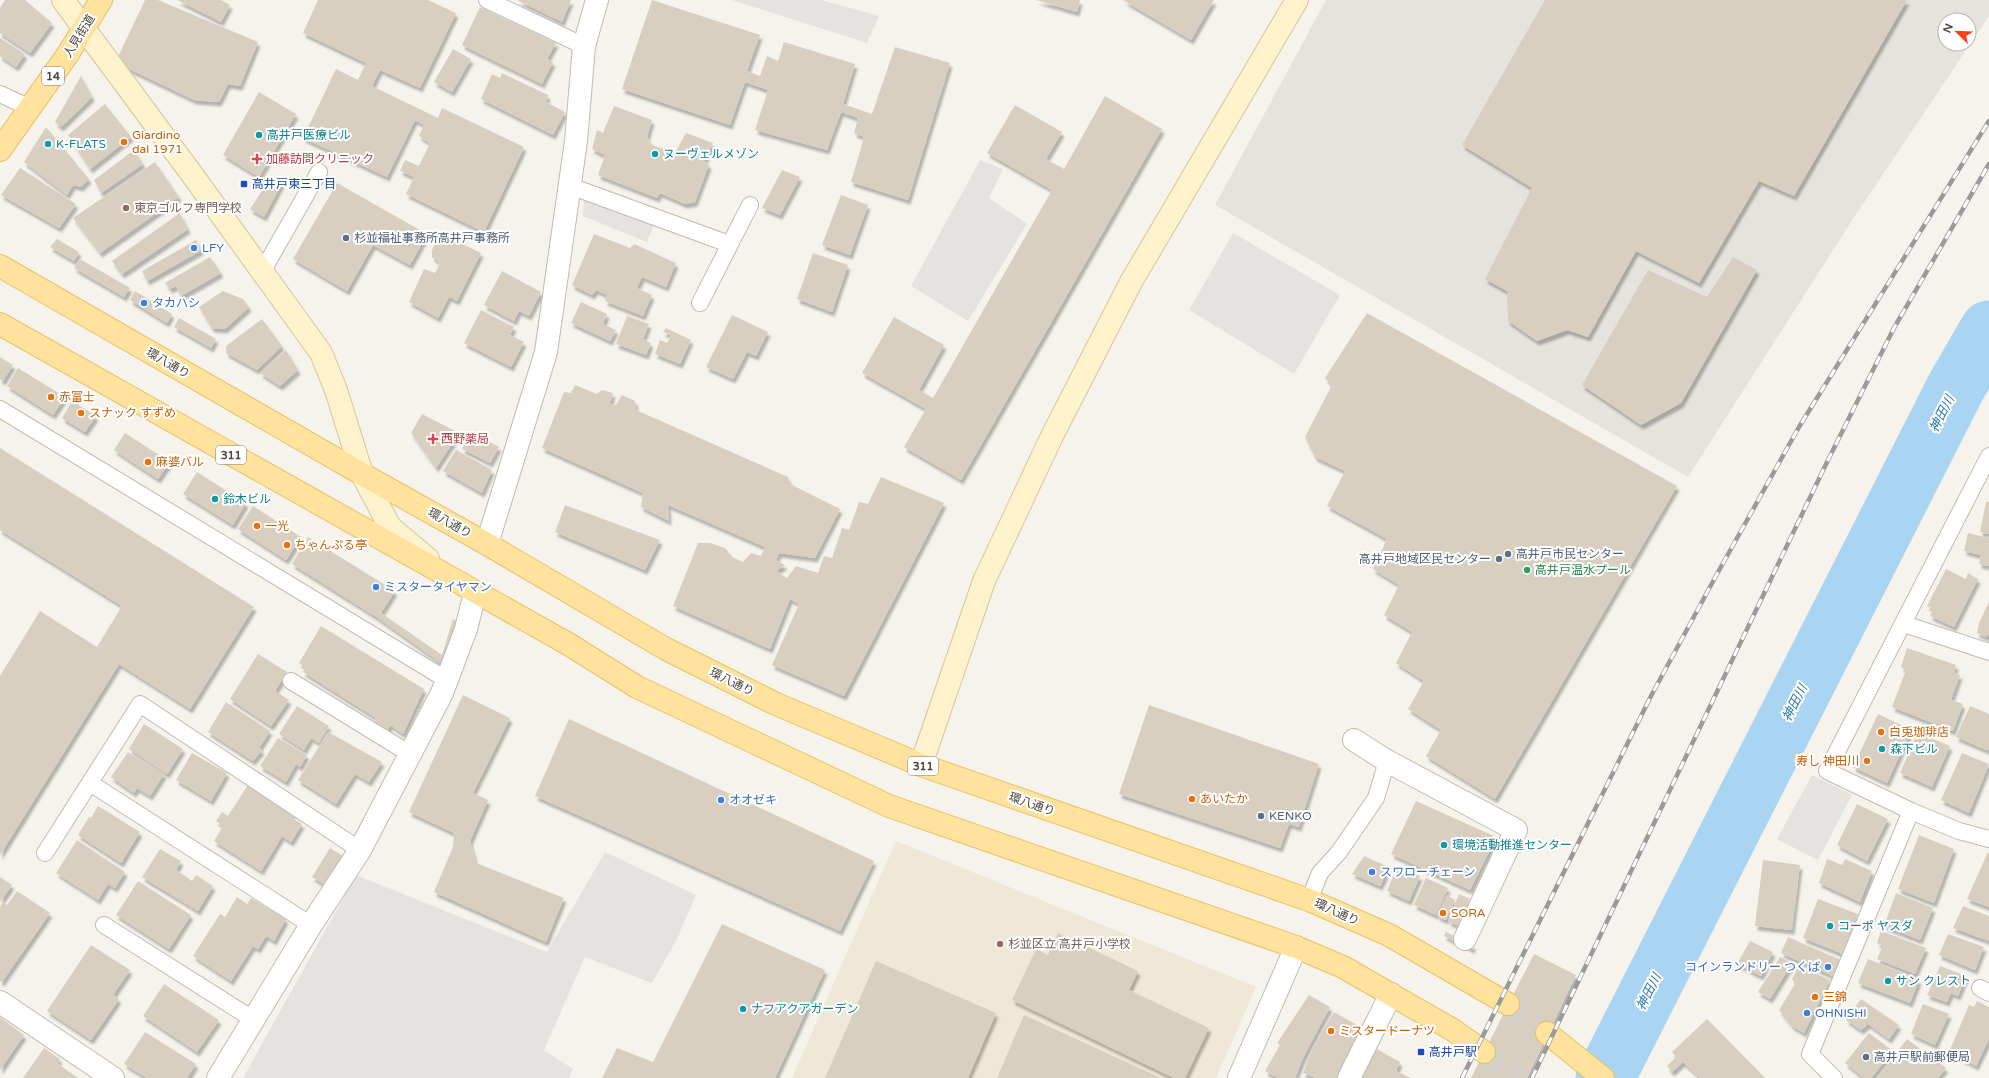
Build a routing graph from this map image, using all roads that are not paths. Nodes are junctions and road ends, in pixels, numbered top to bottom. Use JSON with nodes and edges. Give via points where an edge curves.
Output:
{"nodes":[{"id":1,"x":63,"y":0,"type":"edge"},
{"id":2,"x":101,"y":0,"type":"edge"},
{"id":3,"x":487,"y":0,"type":"edge"},
{"id":4,"x":597,"y":0,"type":"edge"},
{"id":5,"x":1297,"y":0,"type":"edge"},
{"id":6,"x":84,"y":29,"type":"junction"},
{"id":7,"x":584,"y":46,"type":"junction"},
{"id":8,"x":0,"y":94,"type":"edge"},
{"id":9,"x":30,"y":108,"type":"junction"},
{"id":10,"x":0,"y":150,"type":"edge"},
{"id":11,"x":319,"y":172,"type":"dead end"},
{"id":12,"x":570,"y":186,"type":"junction"},
{"id":13,"x":750,"y":205,"type":"dead end"},
{"id":14,"x":729,"y":244,"type":"junction"},
{"id":15,"x":0,"y":266,"type":"edge"},
{"id":16,"x":262,"y":272,"type":"junction"},
{"id":17,"x":700,"y":303,"type":"dead end"},
{"id":18,"x":0,"y":324,"type":"edge"},
{"id":19,"x":0,"y":409,"type":"edge"},
{"id":20,"x":1989,"y":456,"type":"edge"},
{"id":21,"x":362,"y":474,"type":"junction"},
{"id":22,"x":1983,"y":479,"type":"edge"},
{"id":23,"x":487,"y":544,"type":"junction"},
{"id":24,"x":468,"y":590,"type":"junction"},
{"id":25,"x":1904,"y":624,"type":"junction"},
{"id":26,"x":1989,"y":652,"type":"edge"},
{"id":27,"x":447,"y":680,"type":"junction"},
{"id":28,"x":291,"y":681,"type":"dead end"},
{"id":29,"x":1354,"y":740,"type":"dead end"},
{"id":30,"x":410,"y":754,"type":"junction"},
{"id":31,"x":1387,"y":761,"type":"junction"},
{"id":32,"x":921,"y":765,"type":"junction"},
{"id":33,"x":90,"y":783,"type":"junction"},
{"id":34,"x":1911,"y":811,"type":"junction"},
{"id":35,"x":1989,"y":840,"type":"edge"},
{"id":36,"x":360,"y":850,"type":"junction"},
{"id":37,"x":45,"y":853,"type":"dead end"},
{"id":38,"x":1309,"y":900,"type":"junction"},
{"id":39,"x":104,"y":925,"type":"dead end"},
{"id":40,"x":311,"y":925,"type":"junction"},
{"id":41,"x":1466,"y":939,"type":"dead end"},
{"id":42,"x":1296,"y":947,"type":"junction"},
{"id":43,"x":1391,"y":994,"type":"junction"},
{"id":44,"x":0,"y":1002,"type":"edge"},
{"id":45,"x":1508,"y":1004,"type":"tunnel mouth"},
{"id":46,"x":254,"y":1020,"type":"junction"},
{"id":47,"x":1547,"y":1033,"type":"tunnel mouth"},
{"id":48,"x":1484,"y":1052,"type":"tunnel mouth"},
{"id":49,"x":113,"y":1078,"type":"edge"},
{"id":50,"x":218,"y":1078,"type":"edge"},
{"id":51,"x":1239,"y":1078,"type":"edge"},
{"id":52,"x":1349,"y":1078,"type":"edge"},
{"id":53,"x":1603,"y":1078,"type":"edge"},
{"id":54,"x":1834,"y":1078,"type":"edge"}],
"edges":[{"from":1,"to":6,"type":"street"},
{"from":2,"to":6,"type":"main road","name":"人見街道","number":"14"},
{"from":3,"to":7,"type":"lane"},
{"from":4,"to":7,"type":"street"},
{"from":5,"to":32,"type":"street","via":[[1131,282],[1052,436],[984,581]]},
{"from":6,"to":9,"type":"main road","name":"人見街道","number":"14"},
{"from":6,"to":16,"type":"street"},
{"from":7,"to":12,"type":"street"},
{"from":8,"to":9,"type":"lane"},
{"from":9,"to":10,"type":"main road","name":"人見街道","number":"14"},
{"from":11,"to":16,"type":"lane"},
{"from":12,"to":14,"type":"lane"},
{"from":12,"to":23,"type":"street","via":[[546,352]]},
{"from":13,"to":14,"type":"lane"},
{"from":14,"to":17,"type":"lane"},
{"from":15,"to":21,"type":"main road","name":"環八通り","number":"311"},
{"from":16,"to":21,"type":"street","via":[[322,353]]},
{"from":18,"to":24,"type":"main road","number":"311"},
{"from":19,"to":27,"type":"lane"},
{"from":20,"to":22,"type":"lane"},
{"from":21,"to":23,"type":"main road","name":"環八通り","number":"311"},
{"from":21,"to":24,"type":"street","via":[[390,528]]},
{"from":22,"to":25,"type":"lane"},
{"from":23,"to":32,"type":"main road","name":"環八通り","number":"311","via":[[666,649],[776,704]]},
{"from":24,"to":27,"type":"street","via":[[466,629]]},
{"from":24,"to":42,"type":"main road","number":"311","via":[[570,645],[638,687],[889,806]]},
{"from":25,"to":26,"type":"lane"},
{"from":25,"to":34,"type":"lane","via":[[1827,772]]},
{"from":27,"to":30,"type":"street"},
{"from":28,"to":30,"type":"lane"},
{"from":29,"to":31,"type":"street"},
{"from":30,"to":36,"type":"street"},
{"from":31,"to":38,"type":"lane","via":[[1376,798],[1320,873]]},
{"from":31,"to":41,"type":"street","via":[[1516,830]]},
{"from":32,"to":38,"type":"main road","name":"環八通り","number":"311"},
{"from":33,"to":36,"type":"lane","via":[[140,704]]},
{"from":33,"to":37,"type":"lane"},
{"from":33,"to":40,"type":"lane"},
{"from":34,"to":35,"type":"lane","via":[[1959,831]]},
{"from":34,"to":54,"type":"lane","via":[[1810,1054]]},
{"from":36,"to":40,"type":"street"},
{"from":38,"to":45,"type":"main road","name":"環八通り","number":"311","via":[[1389,935]]},
{"from":39,"to":46,"type":"lane"},
{"from":40,"to":46,"type":"street"},
{"from":42,"to":43,"type":"main road","number":"311","via":[[1343,967]]},
{"from":42,"to":51,"type":"street"},
{"from":43,"to":48,"type":"main road","number":"311","via":[[1453,1030]]},
{"from":43,"to":52,"type":"street"},
{"from":44,"to":49,"type":"street"},
{"from":46,"to":50,"type":"street"},
{"from":47,"to":53,"type":"main road"}]}
